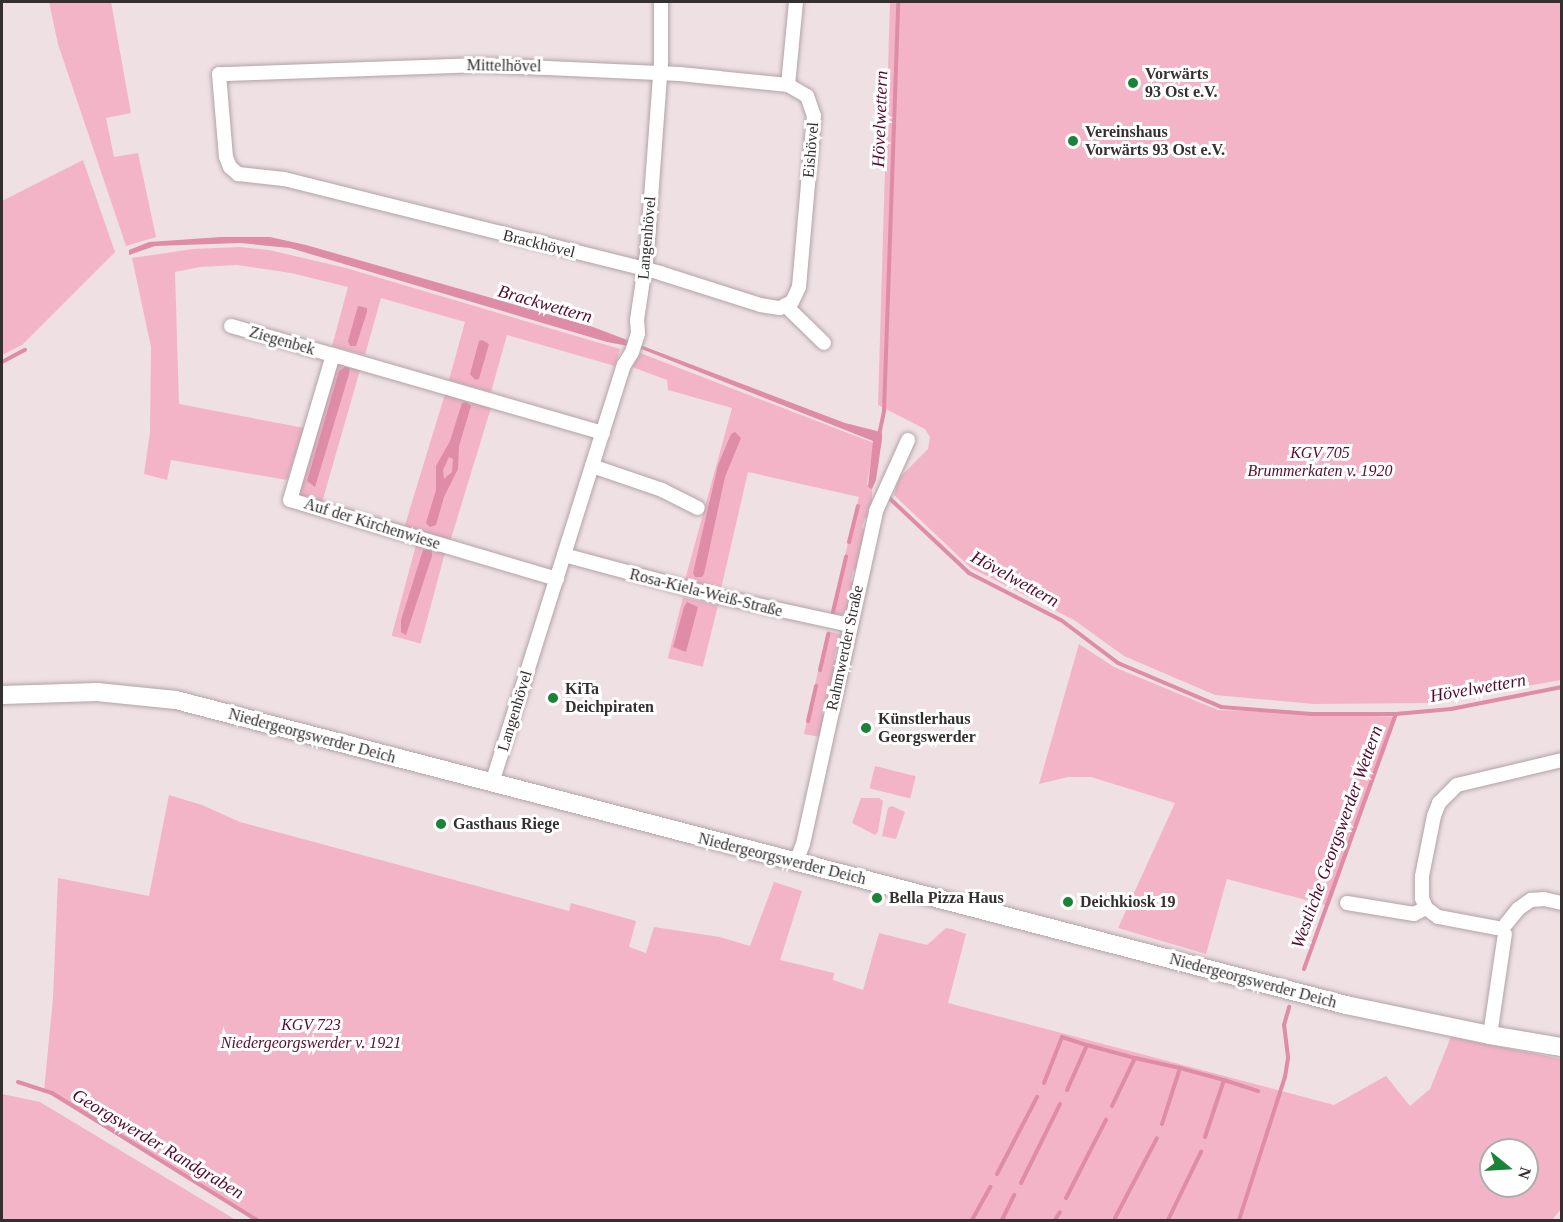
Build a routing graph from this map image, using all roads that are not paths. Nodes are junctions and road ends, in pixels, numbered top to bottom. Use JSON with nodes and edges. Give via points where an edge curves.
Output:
{"nodes":[{"id":1,"x":661,"y":2,"type":"edge"},
{"id":2,"x":796,"y":2,"type":"edge"},
{"id":3,"x":660,"y":74,"type":"junction"},
{"id":4,"x":788,"y":85,"type":"junction"},
{"id":5,"x":238,"y":174,"type":"joint"},
{"id":6,"x":645,"y":270,"type":"junction"},
{"id":7,"x":786,"y":306,"type":"junction"},
{"id":8,"x":231,"y":326,"type":"dead end"},
{"id":9,"x":824,"y":343,"type":"dead end"},
{"id":10,"x":333,"y":355,"type":"junction"},
{"id":11,"x":603,"y":433,"type":"junction"},
{"id":12,"x":908,"y":440,"type":"dead end"},
{"id":13,"x":592,"y":466,"type":"junction"},
{"id":14,"x":698,"y":508,"type":"dead end"},
{"id":15,"x":564,"y":555,"type":"junction"},
{"id":16,"x":557,"y":579,"type":"junction"},
{"id":17,"x":850,"y":625,"type":"junction"},
{"id":18,"x":2,"y":695,"type":"edge"},
{"id":19,"x":1562,"y":760,"type":"edge"},
{"id":20,"x":492,"y":783,"type":"junction"},
{"id":21,"x":796,"y":862,"type":"junction"},
{"id":22,"x":1347,"y":903,"type":"dead end"},
{"id":23,"x":1562,"y":903,"type":"edge"},
{"id":24,"x":1426,"y":908,"type":"junction"},
{"id":25,"x":1503,"y":929,"type":"junction"},
{"id":26,"x":1490,"y":1035,"type":"junction"},
{"id":27,"x":1562,"y":1047,"type":"edge"}],
"edges":[{"from":1,"to":3,"type":"street","name":"Langenhövel"},
{"from":2,"to":4,"type":"street"},
{"from":3,"to":4,"type":"street","name":"Mittelhövel","via":[[733,77]]},
{"from":3,"to":5,"type":"street","name":"Mittelhövel","via":[[481,65],[219,74],[226,157]]},
{"from":3,"to":6,"type":"street","name":"Langenhövel"},
{"from":4,"to":7,"type":"street","name":"Eishövel","via":[[807,96],[814,116],[799,287]]},
{"from":5,"to":6,"type":"street","name":"Brackhövel","via":[[285,179]]},
{"from":6,"to":7,"type":"street","name":"Brackhövel","via":[[760,305]]},
{"from":6,"to":11,"type":"street","name":"Langenhövel","via":[[634,345]]},
{"from":7,"to":9,"type":"street"},
{"from":8,"to":10,"type":"street","name":"Ziegenbek"},
{"from":10,"to":11,"type":"street"},
{"from":10,"to":16,"type":"street","name":"Auf der Kirchenwiese","via":[[290,500]]},
{"from":11,"to":13,"type":"street","name":"Langenhövel"},
{"from":12,"to":17,"type":"street","name":"Rahmwerder Straße","via":[[879,501]]},
{"from":13,"to":14,"type":"street","via":[[662,490]]},
{"from":13,"to":15,"type":"street","name":"Langenhövel"},
{"from":15,"to":16,"type":"street","name":"Langenhövel"},
{"from":15,"to":17,"type":"street","name":"Rosa-Kiela-Weiß-Straße","via":[[712,595]]},
{"from":16,"to":20,"type":"street","name":"Langenhövel"},
{"from":17,"to":21,"type":"street","name":"Rahmwerder Straße"},
{"from":18,"to":20,"type":"street","name":"Niedergeorgswerder Deich","via":[[97,692],[176,700]]},
{"from":19,"to":24,"type":"street","via":[[1471,781],[1448,792],[1434,816],[1424,868],[1421,894]]},
{"from":20,"to":21,"type":"street","name":"Niedergeorgswerder Deich"},
{"from":21,"to":26,"type":"street","name":"Niedergeorgswerder Deich","via":[[1346,1005]]},
{"from":22,"to":24,"type":"street","via":[[1414,914]]},
{"from":23,"to":25,"type":"street","via":[[1531,900],[1518,909]]},
{"from":24,"to":25,"type":"street","via":[[1438,916]]},
{"from":25,"to":26,"type":"street"},
{"from":26,"to":27,"type":"street","name":"Niedergeorgswerder Deich"}]}
